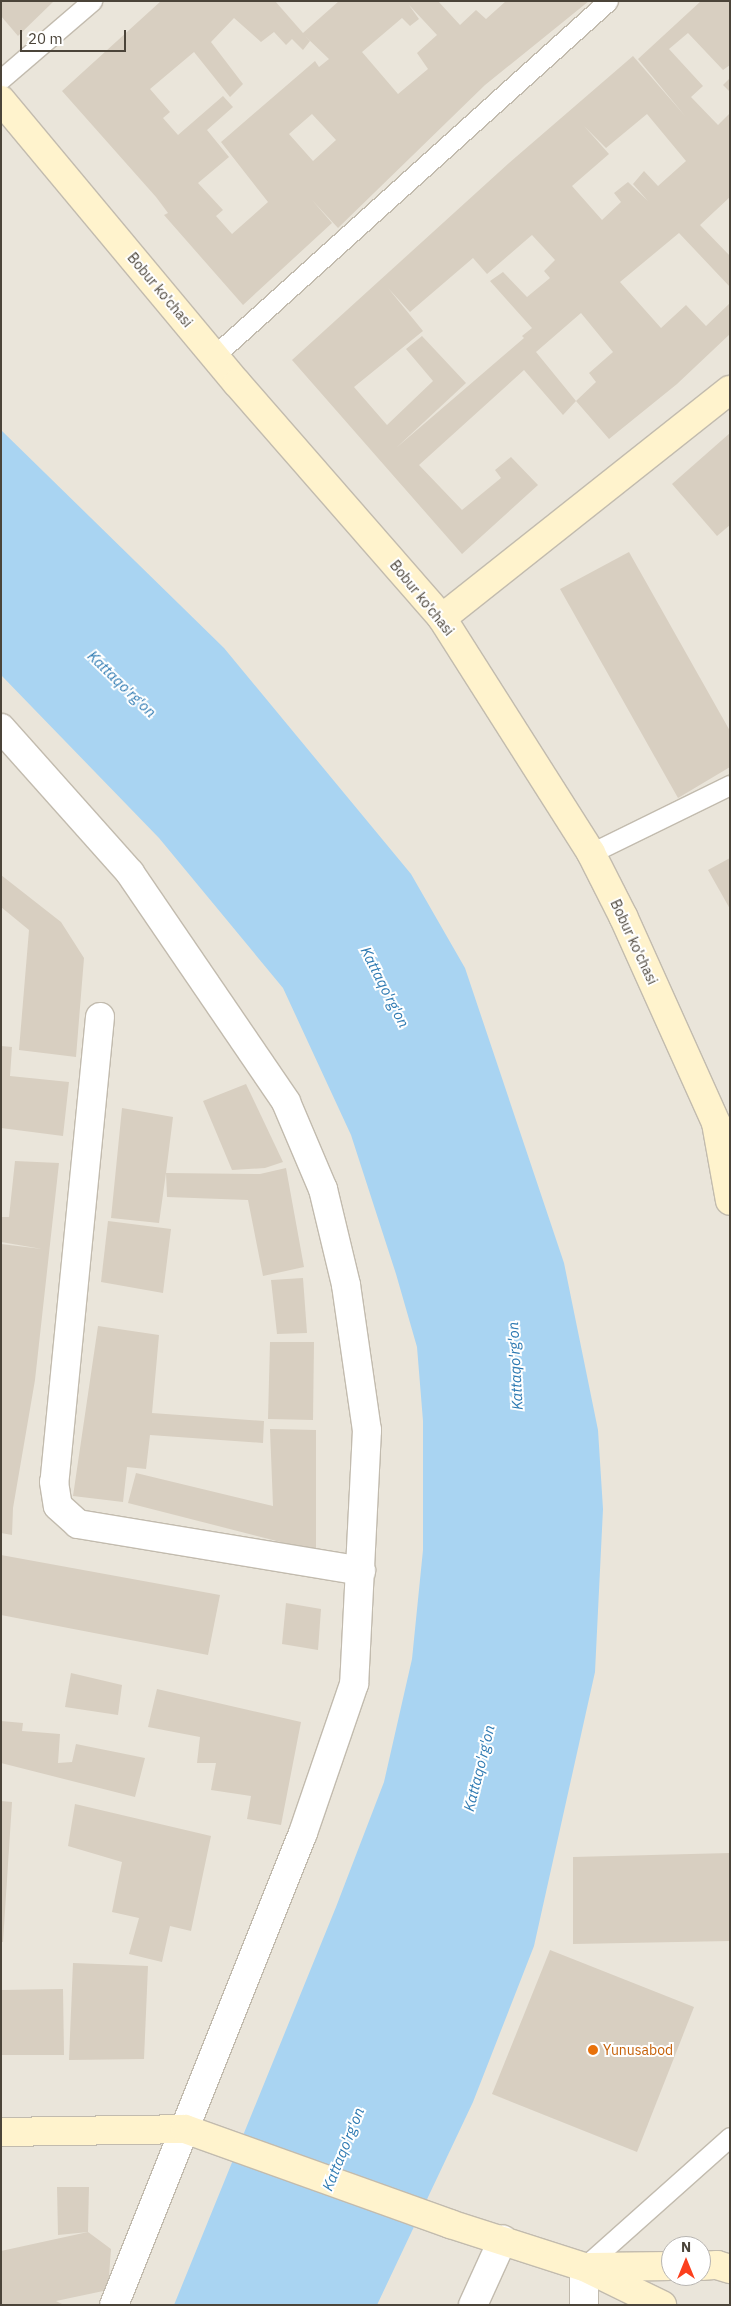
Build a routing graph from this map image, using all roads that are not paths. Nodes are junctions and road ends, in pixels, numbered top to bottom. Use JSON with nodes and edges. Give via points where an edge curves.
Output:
{"nodes":[{"id":1,"x":92,"y":1,"type":"edge"},
{"id":2,"x":608,"y":1,"type":"edge"},
{"id":3,"x":1,"y":79,"type":"edge"},
{"id":4,"x":1,"y":100,"type":"edge"},
{"id":5,"x":214,"y":356,"type":"junction"},
{"id":6,"x":730,"y":390,"type":"edge"},
{"id":7,"x":442,"y":618,"type":"junction"},
{"id":8,"x":1,"y":728,"type":"edge"},
{"id":9,"x":730,"y":785,"type":"edge"},
{"id":10,"x":591,"y":852,"type":"junction"},
{"id":11,"x":100,"y":1017,"type":"dead end"},
{"id":12,"x":730,"y":1201,"type":"edge"},
{"id":13,"x":361,"y":1571,"type":"junction"},
{"id":14,"x":185,"y":2129,"type":"junction"},
{"id":15,"x":1,"y":2132,"type":"edge"},
{"id":16,"x":730,"y":2137,"type":"edge"},
{"id":17,"x":503,"y":2240,"type":"junction"},
{"id":18,"x":711,"y":2265,"type":"edge"},
{"id":19,"x":661,"y":2266,"type":"edge"},
{"id":20,"x":584,"y":2267,"type":"junction"},
{"id":21,"x":730,"y":2269,"type":"edge"},
{"id":22,"x":114,"y":2305,"type":"edge"},
{"id":23,"x":473,"y":2305,"type":"edge"},
{"id":24,"x":584,"y":2305,"type":"edge"},
{"id":25,"x":662,"y":2305,"type":"edge"}],
"edges":[{"from":1,"to":3,"type":"lane"},
{"from":2,"to":5,"type":"lane"},
{"from":4,"to":5,"type":"street","name":"Bobur ko'chasi"},
{"from":5,"to":7,"type":"street","name":"Bobur ko'chasi"},
{"from":6,"to":7,"type":"street"},
{"from":7,"to":10,"type":"street","name":"Bobur ko'chasi"},
{"from":8,"to":13,"type":"street","via":[[130,873],[280,1094],[323,1189],[346,1285],[367,1430]]},
{"from":9,"to":10,"type":"lane"},
{"from":10,"to":12,"type":"street","name":"Bobur ko'chasi","via":[[716,1123]]},
{"from":11,"to":13,"type":"street","via":[[54,1482],[58,1506],[78,1524]]},
{"from":13,"to":14,"type":"street","via":[[354,1684],[303,1833]]},
{"from":14,"to":15,"type":"street"},
{"from":14,"to":17,"type":"street"},
{"from":14,"to":22,"type":"street"},
{"from":16,"to":20,"type":"lane"},
{"from":17,"to":20,"type":"street"},
{"from":17,"to":23,"type":"street"},
{"from":18,"to":21,"type":"street"},
{"from":19,"to":20,"type":"street"},
{"from":20,"to":24,"type":"street"},
{"from":20,"to":25,"type":"street"}]}
